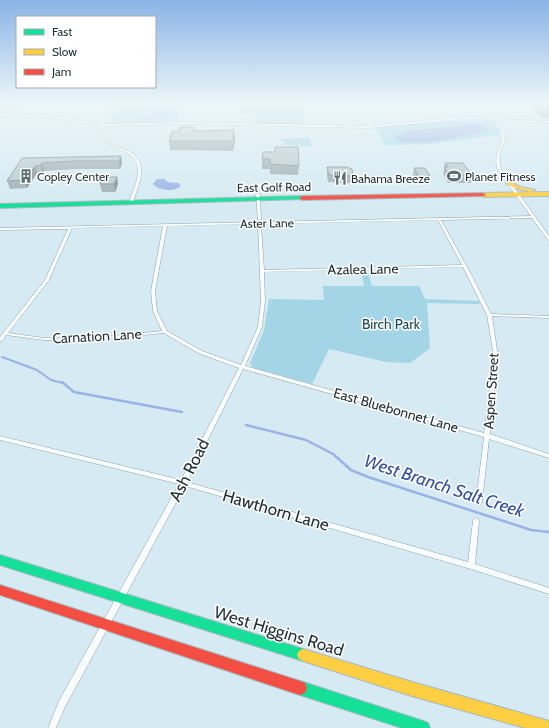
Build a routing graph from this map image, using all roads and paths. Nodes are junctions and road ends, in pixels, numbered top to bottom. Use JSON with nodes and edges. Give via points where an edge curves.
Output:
{"nodes":[{"id":1,"x":101,"y":137,"type":"edge"},
{"id":2,"x":504,"y":137,"type":"edge"},
{"id":3,"x":509,"y":183,"type":"junction"},
{"id":4,"x":533,"y":190,"type":"junction"},
{"id":5,"x":549,"y":190,"type":"edge"},
{"id":6,"x":515,"y":193,"type":"junction"},
{"id":7,"x":549,"y":194,"type":"edge"},
{"id":8,"x":258,"y":197,"type":"junction"},
{"id":9,"x":132,"y":199,"type":"junction"},
{"id":10,"x":0,"y":201,"type":"edge"},
{"id":11,"x":0,"y":206,"type":"edge"},
{"id":12,"x":534,"y":217,"type":"junction"},
{"id":13,"x":438,"y":219,"type":"junction"},
{"id":14,"x":258,"y":223,"type":"junction"},
{"id":15,"x":165,"y":225,"type":"junction"},
{"id":16,"x":71,"y":227,"type":"junction"},
{"id":17,"x":0,"y":229,"type":"edge"},
{"id":18,"x":549,"y":239,"type":"edge"},
{"id":19,"x":464,"y":266,"type":"junction"},
{"id":20,"x":262,"y":271,"type":"junction"},
{"id":21,"x":489,"y":315,"type":"junction"},
{"id":22,"x":549,"y":317,"type":"edge"},
{"id":23,"x":165,"y":332,"type":"junction"},
{"id":24,"x":6,"y":334,"type":"junction"},
{"id":25,"x":0,"y":340,"type":"edge"},
{"id":26,"x":242,"y":367,"type":"junction"},
{"id":27,"x":488,"y":436,"type":"junction"},
{"id":28,"x":0,"y":438,"type":"edge"},
{"id":29,"x":549,"y":456,"type":"edge"},
{"id":30,"x":183,"y":483,"type":"junction"},
{"id":31,"x":479,"y":502,"type":"dead end"},
{"id":32,"x":476,"y":521,"type":"dead end"},
{"id":33,"x":0,"y":560,"type":"edge"},
{"id":34,"x":471,"y":566,"type":"junction"},
{"id":35,"x":0,"y":590,"type":"edge"},
{"id":36,"x":549,"y":591,"type":"edge"},
{"id":37,"x":120,"y":597,"type":"junction"},
{"id":38,"x":105,"y":624,"type":"junction"},
{"id":39,"x":52,"y":728,"type":"edge"},
{"id":40,"x":423,"y":728,"type":"edge"},
{"id":41,"x":549,"y":728,"type":"edge"}],
"edges":[{"from":1,"to":9,"type":"street","via":[[133,154],[138,160],[140,174]]},
{"from":2,"to":3,"type":"street","via":[[497,156],[498,164]]},
{"from":3,"to":4,"type":"main road"},
{"from":3,"to":6,"type":"street"},
{"from":4,"to":5,"type":"main road","name":"East Golf Road"},
{"from":4,"to":6,"type":"main road","name":"East Golf Road"},
{"from":6,"to":7,"type":"main road","name":"East Golf Road"},
{"from":6,"to":8,"type":"main road","name":"East Golf Road"},
{"from":6,"to":12,"type":"street"},
{"from":8,"to":9,"type":"main road","name":"East Golf Road"},
{"from":8,"to":14,"type":"street","name":"Ash Road"},
{"from":9,"to":10,"type":"main road","name":"East Golf Road"},
{"from":9,"to":11,"type":"main road","name":"East Golf Road"},
{"from":12,"to":13,"type":"street","name":"Aster Lane"},
{"from":12,"to":18,"type":"street"},
{"from":13,"to":14,"type":"street","name":"Aster Lane"},
{"from":13,"to":19,"type":"street","name":"Aspen Street"},
{"from":14,"to":15,"type":"street","name":"Aster Lane"},
{"from":14,"to":20,"type":"street","name":"Ash Road"},
{"from":15,"to":16,"type":"street","name":"Aster Lane"},
{"from":15,"to":23,"type":"street","via":[[153,292],[155,311]]},
{"from":16,"to":17,"type":"street","name":"Aster Lane"},
{"from":16,"to":24,"type":"street","via":[[47,280]]},
{"from":19,"to":20,"type":"street","name":"Azalea Lane"},
{"from":19,"to":21,"type":"street","name":"Aspen Street"},
{"from":20,"to":26,"type":"street","name":"Ash Road","via":[[263,301],[260,327]]},
{"from":21,"to":22,"type":"street"},
{"from":21,"to":27,"type":"street","name":"Aspen Street","via":[[496,357]]},
{"from":23,"to":24,"type":"street","name":"Carnation Lane","via":[[83,340],[44,339]]},
{"from":23,"to":26,"type":"street","name":"East Bluebonnet Lane","via":[[200,352]]},
{"from":24,"to":25,"type":"street"},
{"from":26,"to":27,"type":"street","name":"East Bluebonnet Lane"},
{"from":26,"to":30,"type":"street","name":"Ash Road"},
{"from":27,"to":29,"type":"street","name":"East Bluebonnet Lane"},
{"from":27,"to":31,"type":"street","name":"Aspen Street"},
{"from":28,"to":30,"type":"street","name":"Hawthorn Lane"},
{"from":30,"to":34,"type":"street","name":"Hawthorn Lane"},
{"from":30,"to":37,"type":"street","name":"Ash Road"},
{"from":32,"to":34,"type":"street"},
{"from":33,"to":37,"type":"main road","name":"West Higgins Road"},
{"from":34,"to":36,"type":"street","name":"Hawthorn Lane"},
{"from":35,"to":38,"type":"main road"},
{"from":37,"to":38,"type":"street","name":"Ash Road"},
{"from":37,"to":41,"type":"main road","name":"West Higgins Road","via":[[412,689]]},
{"from":38,"to":39,"type":"street","name":"Ash Road"},
{"from":38,"to":40,"type":"main road"}]}
